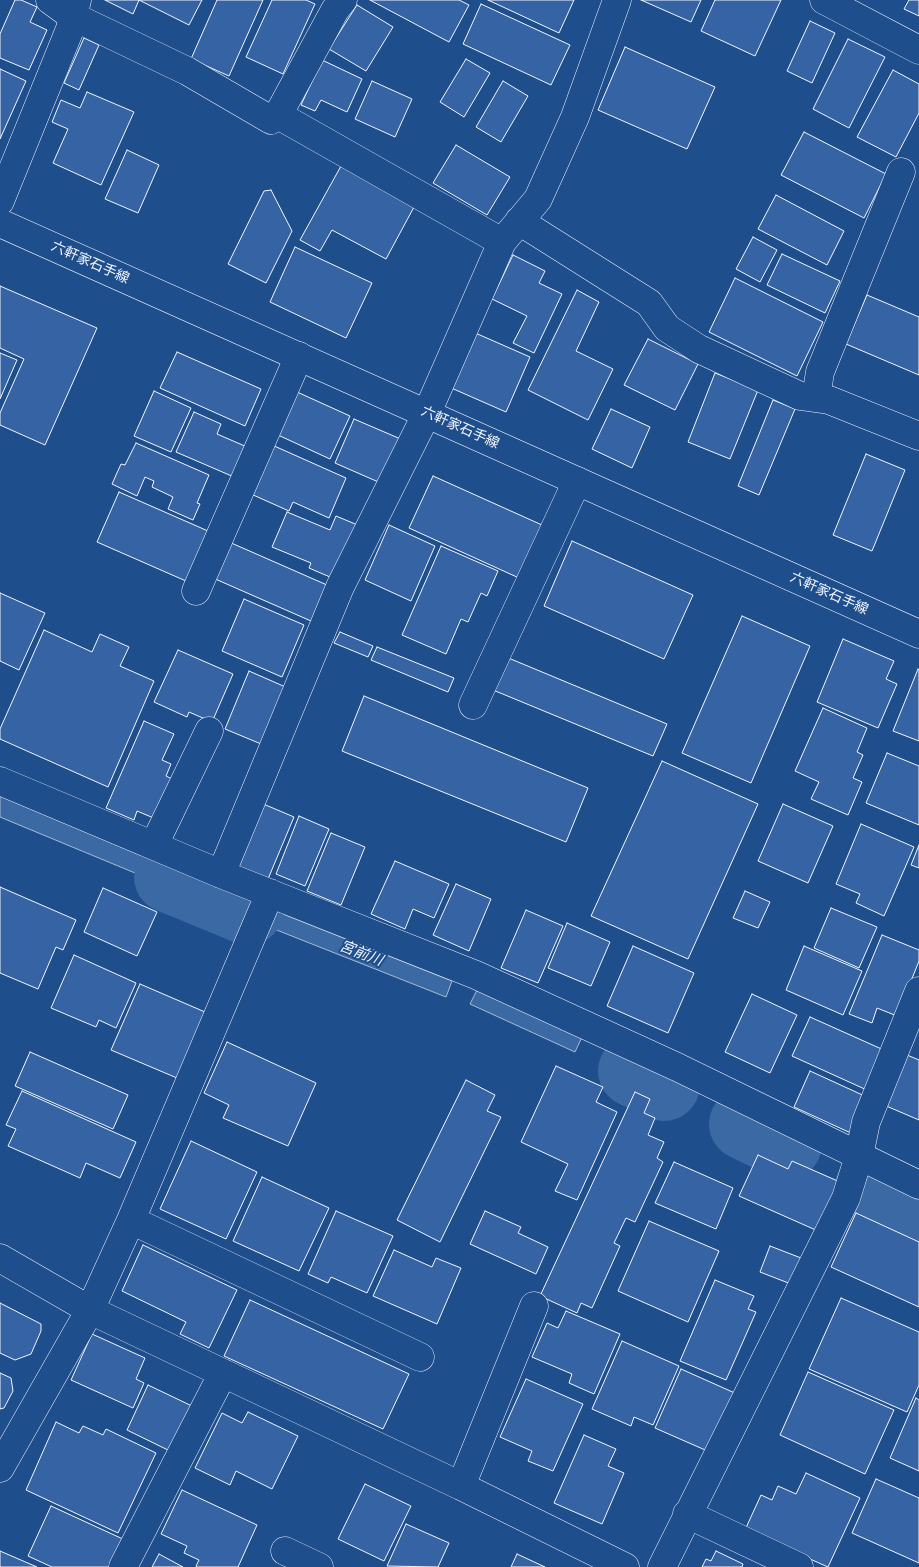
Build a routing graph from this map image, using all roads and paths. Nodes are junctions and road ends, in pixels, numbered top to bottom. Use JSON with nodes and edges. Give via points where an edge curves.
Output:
{"nodes":[{"id":1,"x":50,"y":0,"type":"edge"},
{"id":2,"x":343,"y":0,"type":"edge"},
{"id":3,"x":617,"y":0,"type":"edge"},
{"id":4,"x":824,"y":0,"type":"edge"},
{"id":5,"x":74,"y":8,"type":"edge"},
{"id":6,"x":919,"y":50,"type":"edge"},
{"id":7,"x":278,"y":115,"type":"junction"},
{"id":8,"x":901,"y":172,"type":"dead end"},
{"id":9,"x":0,"y":201,"type":"edge"},
{"id":10,"x":519,"y":221,"type":"junction"},
{"id":11,"x":0,"y":223,"type":"edge"},
{"id":12,"x":502,"y":242,"type":"junction"},
{"id":13,"x":299,"y":356,"type":"junction"},
{"id":14,"x":816,"y":398,"type":"junction"},
{"id":15,"x":426,"y":413,"type":"junction"},
{"id":16,"x":919,"y":436,"type":"edge"},
{"id":17,"x":576,"y":480,"type":"junction"},
{"id":18,"x":196,"y":591,"type":"dead end"},
{"id":19,"x":919,"y":634,"type":"edge"},
{"id":20,"x":473,"y":705,"type":"dead end"},
{"id":21,"x":209,"y":731,"type":"dead end"},
{"id":22,"x":0,"y":782,"type":"edge"},
{"id":23,"x":154,"y":845,"type":"junction"},
{"id":24,"x":221,"y":874,"type":"junction"},
{"id":25,"x":270,"y":893,"type":"junction"},
{"id":26,"x":919,"y":991,"type":"edge"},
{"id":27,"x":858,"y":1156,"type":"junction"},
{"id":28,"x":919,"y":1185,"type":"edge"},
{"id":29,"x":131,"y":1220,"type":"junction"},
{"id":30,"x":0,"y":1258,"type":"edge"},
{"id":31,"x":534,"y":1306,"type":"dead end"},
{"id":32,"x":90,"y":1310,"type":"junction"},
{"id":33,"x":420,"y":1357,"type":"dead end"},
{"id":34,"x":223,"y":1373,"type":"junction"},
{"id":35,"x":0,"y":1468,"type":"edge"},
{"id":36,"x":461,"y":1486,"type":"junction"},
{"id":37,"x":687,"y":1514,"type":"junction"},
{"id":38,"x":285,"y":1551,"type":"dead end"},
{"id":39,"x":123,"y":1567,"type":"edge"},
{"id":40,"x":319,"y":1567,"type":"edge"},
{"id":41,"x":625,"y":1567,"type":"edge"},
{"id":42,"x":662,"y":1567,"type":"edge"},
{"id":43,"x":799,"y":1567,"type":"edge"}],
"edges":[{"from":1,"to":5,"type":"street","via":[[62,7]]},
{"from":2,"to":7,"type":"street"},
{"from":3,"to":10,"type":"street","via":[[575,117],[538,199]]},
{"from":4,"to":6,"type":"street"},
{"from":5,"to":7,"type":"street","via":[[271,120]]},
{"from":5,"to":9,"type":"street","via":[[70,29]]},
{"from":7,"to":12,"type":"street"},
{"from":8,"to":14,"type":"street","via":[[820,372]]},
{"from":10,"to":12,"type":"street"},
{"from":10,"to":14,"type":"street","via":[[649,303],[667,328],[699,349],[800,396]]},
{"from":11,"to":13,"type":"street","name":"六軒家石手線"},
{"from":12,"to":15,"type":"street"},
{"from":13,"to":15,"type":"street","name":"六軒家石手線"},
{"from":13,"to":18,"type":"street"},
{"from":14,"to":16,"type":"street","via":[[829,400]]},
{"from":15,"to":17,"type":"street","name":"六軒家石手線"},
{"from":15,"to":24,"type":"street","via":[[340,588]]},
{"from":17,"to":19,"type":"street","name":"六軒家石手線"},
{"from":17,"to":20,"type":"street"},
{"from":21,"to":23,"type":"street"},
{"from":22,"to":23,"type":"street"},
{"from":23,"to":24,"type":"street"},
{"from":24,"to":25,"type":"street"},
{"from":25,"to":27,"type":"street","via":[[476,975],[677,1067]]},
{"from":25,"to":29,"type":"street"},
{"from":26,"to":27,"type":"street","via":[[866,1122]]},
{"from":27,"to":28,"type":"street"},
{"from":27,"to":37,"type":"street","via":[[846,1198]]},
{"from":29,"to":32,"type":"street"},
{"from":29,"to":33,"type":"street"},
{"from":30,"to":32,"type":"street"},
{"from":31,"to":36,"type":"street"},
{"from":32,"to":34,"type":"street"},
{"from":32,"to":35,"type":"street"},
{"from":34,"to":36,"type":"street"},
{"from":34,"to":39,"type":"street"},
{"from":36,"to":41,"type":"street"},
{"from":37,"to":42,"type":"street"},
{"from":37,"to":43,"type":"street"},
{"from":38,"to":40,"type":"street"}]}
